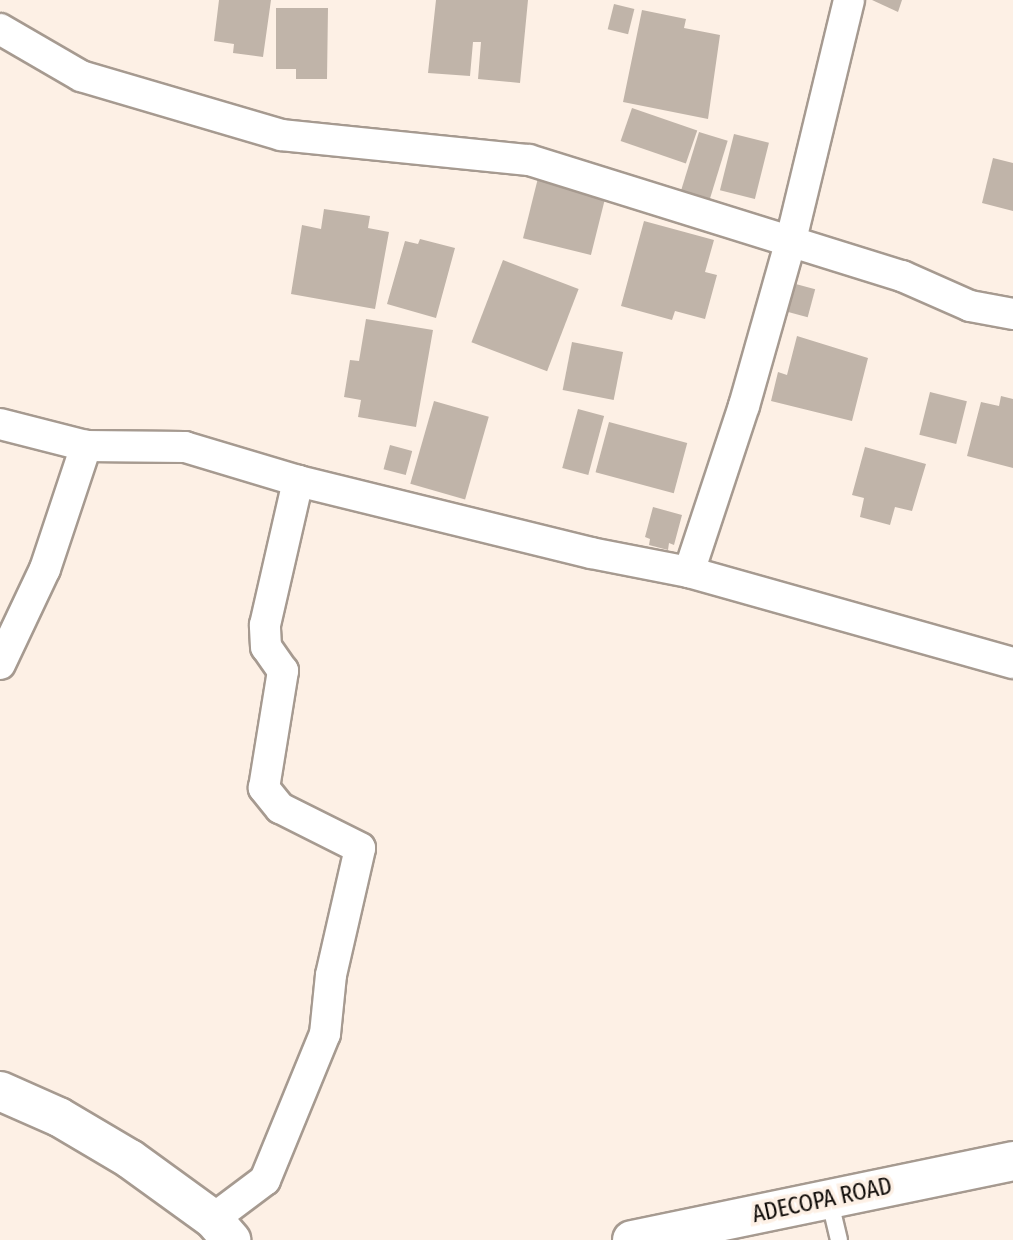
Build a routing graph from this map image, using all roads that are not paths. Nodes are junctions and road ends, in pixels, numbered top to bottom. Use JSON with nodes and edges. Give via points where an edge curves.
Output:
{"nodes":[{"id":1,"x":849,"y":0,"type":"edge"},
{"id":2,"x":0,"y":29,"type":"edge"},
{"id":3,"x":791,"y":240,"type":"junction"},
{"id":4,"x":1013,"y":314,"type":"edge"},
{"id":5,"x":0,"y":424,"type":"edge"},
{"id":6,"x":86,"y":446,"type":"junction"},
{"id":7,"x":298,"y":481,"type":"junction"},
{"id":8,"x":689,"y":572,"type":"junction"},
{"id":9,"x":1013,"y":663,"type":"edge"},
{"id":10,"x":0,"y":664,"type":"edge"},
{"id":11,"x":0,"y":1091,"type":"edge"},
{"id":12,"x":1013,"y":1161,"type":"edge"},
{"id":13,"x":829,"y":1198,"type":"junction"},
{"id":14,"x":222,"y":1230,"type":"edge"},
{"id":15,"x":632,"y":1240,"type":"edge"},
{"id":16,"x":839,"y":1240,"type":"edge"}],
"edges":[{"from":1,"to":3,"type":"street"},
{"from":2,"to":3,"type":"street","via":[[81,76],[281,135],[529,160]]},
{"from":3,"to":4,"type":"street","via":[[902,276],[970,306]]},
{"from":3,"to":8,"type":"street","via":[[744,406]]},
{"from":5,"to":6,"type":"street"},
{"from":6,"to":7,"type":"street","via":[[185,447]]},
{"from":6,"to":10,"type":"street","via":[[46,569]]},
{"from":7,"to":8,"type":"street","via":[[591,553]]},
{"from":7,"to":14,"type":"street","via":[[265,625],[266,647],[283,671],[264,788],[280,808],[360,848],[331,975],[325,1034],[265,1180]]},
{"from":8,"to":9,"type":"street"},
{"from":11,"to":14,"type":"street","via":[[59,1117],[130,1159]]},
{"from":12,"to":13,"type":"street","name":"ADECOPA ROAD"},
{"from":13,"to":15,"type":"street","name":"ADECOPA ROAD"},
{"from":13,"to":16,"type":"lane"}]}
